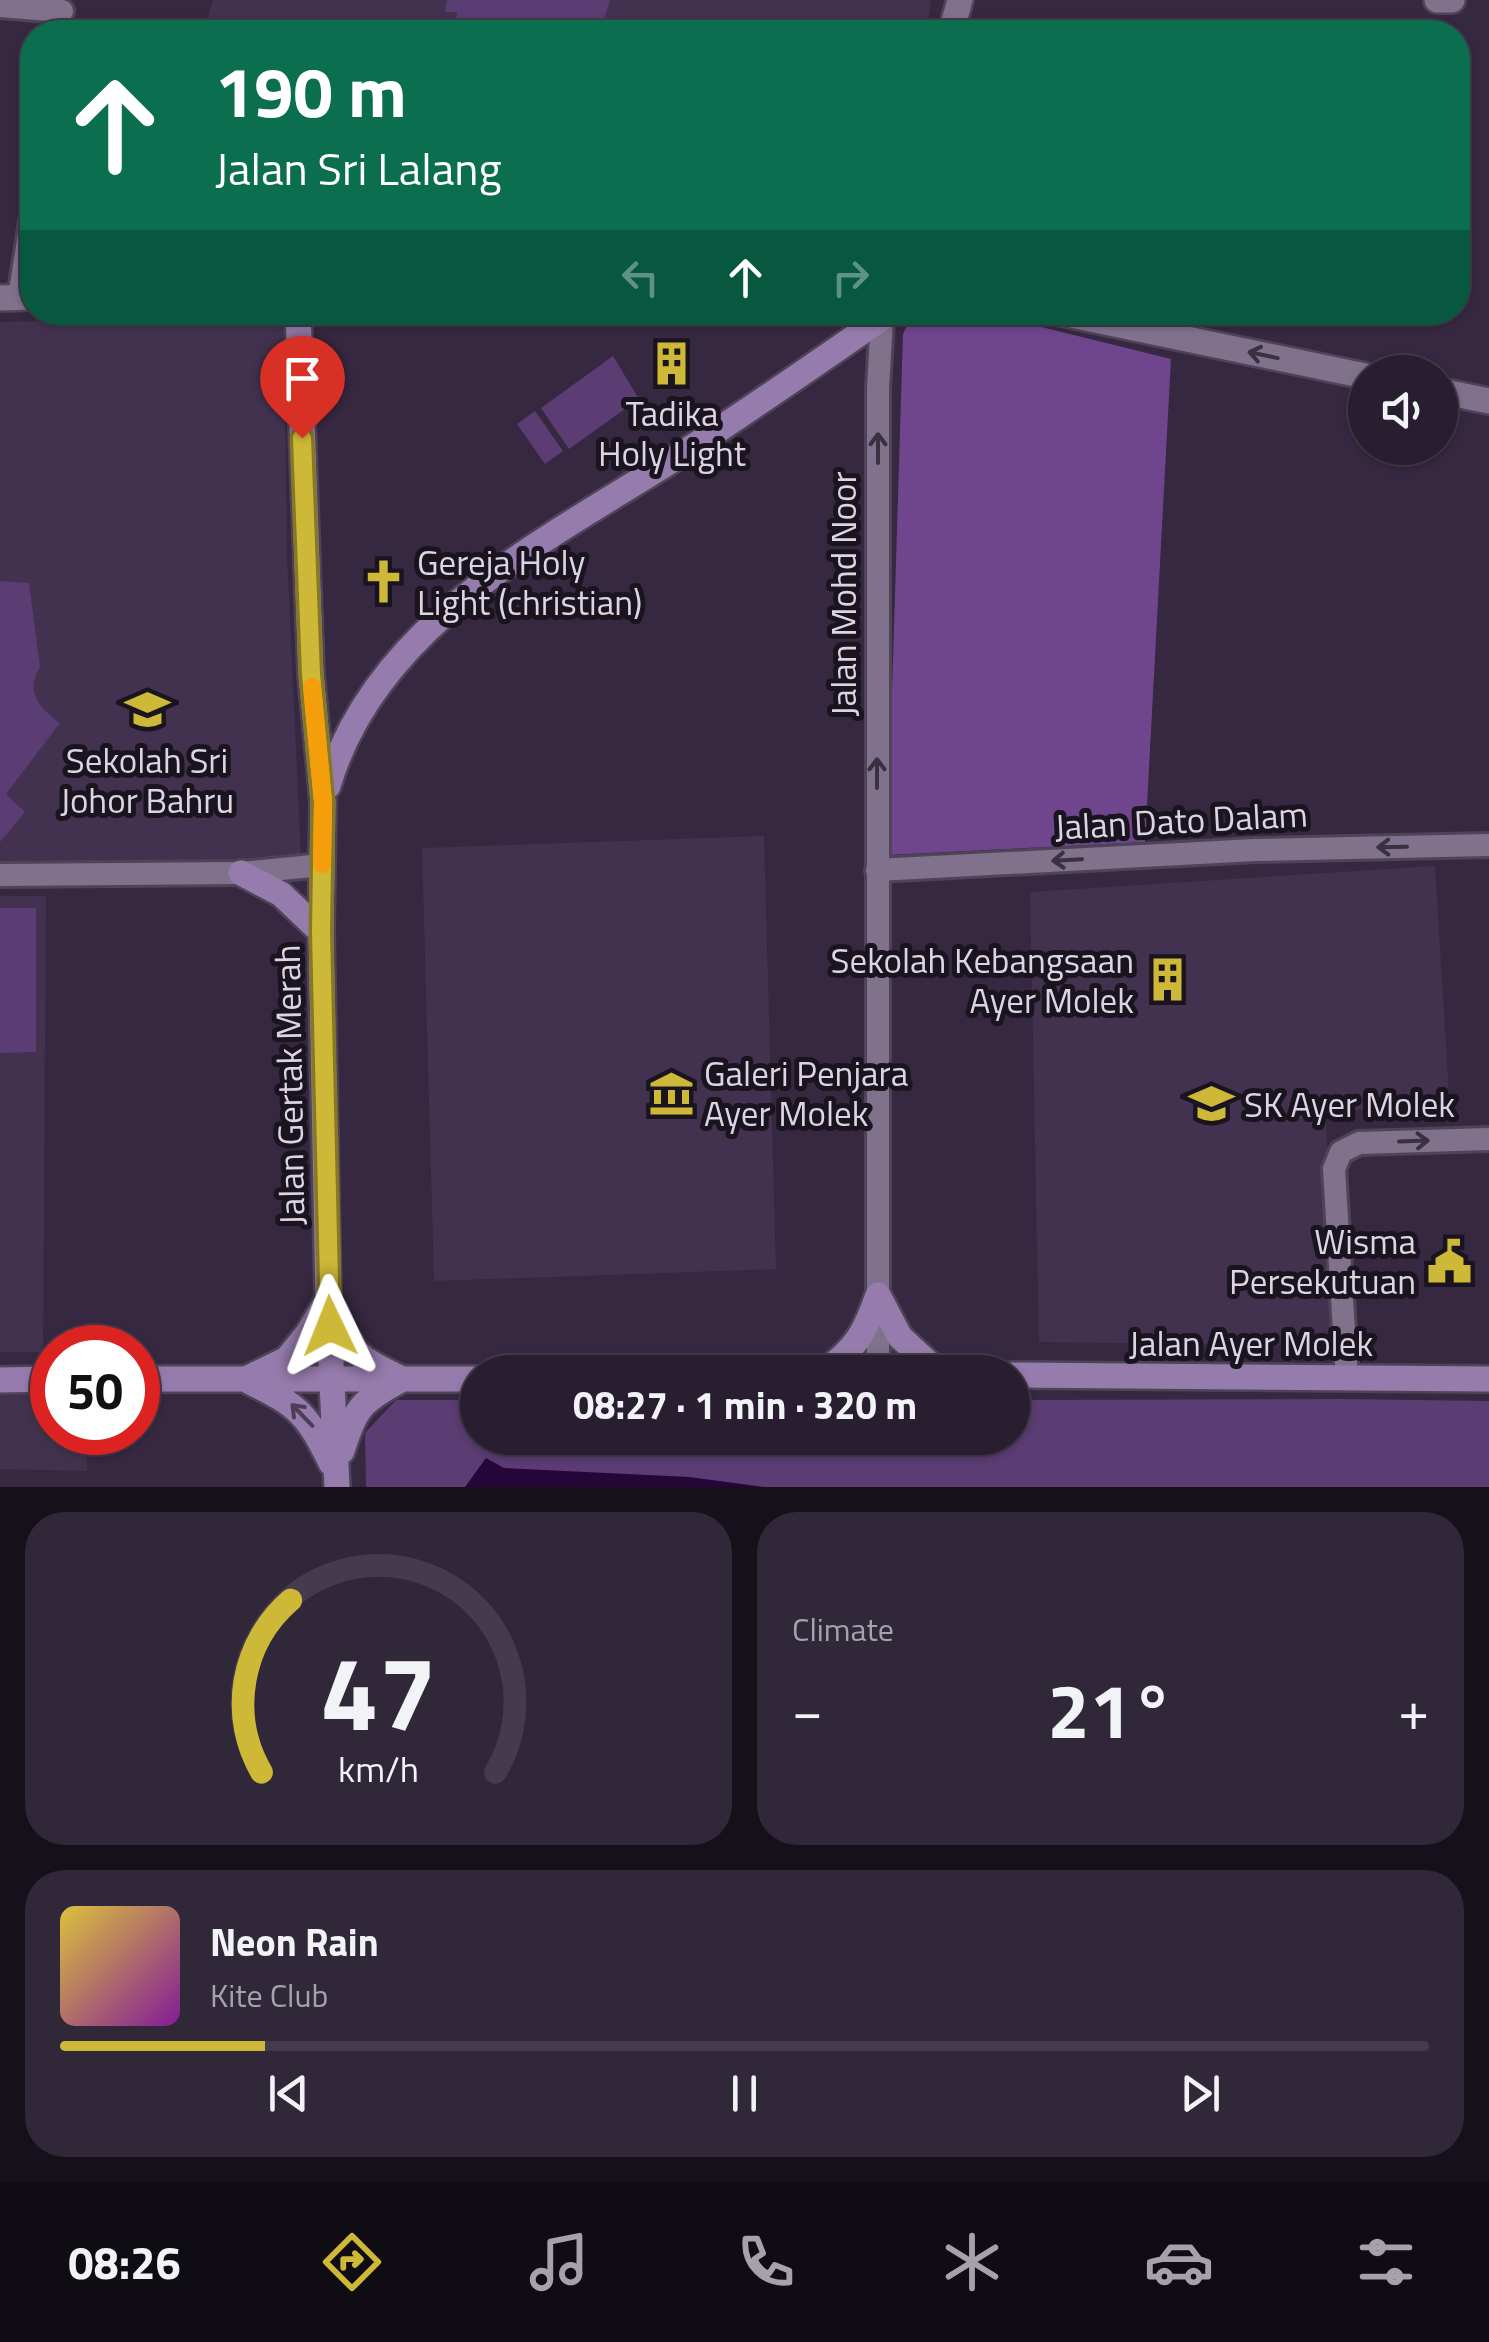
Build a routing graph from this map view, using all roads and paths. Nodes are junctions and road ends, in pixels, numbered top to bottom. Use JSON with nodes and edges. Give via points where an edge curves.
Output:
{"nodes":[{"id":1,"x":1437,"y":0,"type":"edge"},
{"id":2,"x":1452,"y":0,"type":"edge"},
{"id":3,"x":0,"y":6,"type":"edge"},
{"id":4,"x":61,"y":15,"type":"edge"},
{"id":5,"x":299,"y":325,"type":"edge"},
{"id":6,"x":870,"y":325,"type":"edge"},
{"id":7,"x":884,"y":325,"type":"edge"},
{"id":8,"x":1120,"y":325,"type":"edge"},
{"id":9,"x":1348,"y":372,"type":"edge"},
{"id":10,"x":1458,"y":395,"type":"edge"},
{"id":11,"x":1489,"y":401,"type":"edge"},
{"id":12,"x":314,"y":704,"type":"junction"},
{"id":13,"x":356,"y":716,"type":"junction"},
{"id":14,"x":323,"y":802,"type":"junction"},
{"id":15,"x":1489,"y":845,"type":"edge"},
{"id":16,"x":322,"y":865,"type":"junction"},
{"id":17,"x":877,"y":870,"type":"junction"},
{"id":18,"x":241,"y":873,"type":"junction"},
{"id":19,"x":0,"y":875,"type":"edge"},
{"id":20,"x":321,"y":932,"type":"junction"},
{"id":21,"x":1489,"y":1139,"type":"edge"},
{"id":22,"x":878,"y":1295,"type":"junction"},
{"id":23,"x":328,"y":1298,"type":"junction"},
{"id":24,"x":847,"y":1355,"type":"edge"},
{"id":25,"x":878,"y":1355,"type":"edge"},
{"id":26,"x":920,"y":1355,"type":"edge"},
{"id":27,"x":1030,"y":1375,"type":"edge"},
{"id":28,"x":460,"y":1378,"type":"edge"},
{"id":29,"x":1347,"y":1378,"type":"junction"},
{"id":30,"x":1489,"y":1378,"type":"edge"},
{"id":31,"x":30,"y":1379,"type":"edge"},
{"id":32,"x":160,"y":1379,"type":"edge"},
{"id":33,"x":403,"y":1379,"type":"junction"},
{"id":34,"x":0,"y":1380,"type":"edge"},
{"id":35,"x":245,"y":1380,"type":"junction"},
{"id":36,"x":332,"y":1380,"type":"junction"},
{"id":37,"x":336,"y":1480,"type":"edge"}],
"edges":[{"from":1,"to":2,"type":"street"},
{"from":3,"to":4,"type":"street"},
{"from":5,"to":12,"type":"main road"},
{"from":6,"to":13,"type":"main road","via":[[487,578],[426,632]]},
{"from":17,"to":7,"type":"street","name":"Jalan Mohd Noor","one_way":true,"via":[[878,388]]},
{"from":9,"to":8,"type":"street","one_way":true},
{"from":10,"to":11,"type":"street"},
{"from":12,"to":13,"type":"main road","via":[[338,718]]},
{"from":12,"to":14,"type":"main road"},
{"from":13,"to":14,"type":"main road"},
{"from":14,"to":16,"type":"main road","name":"Jalan Gertak Merah"},
{"from":15,"to":17,"type":"street","name":"Jalan Dato Dalam","one_way":true},
{"from":16,"to":18,"type":"street"},
{"from":16,"to":20,"type":"main road","name":"Jalan Gertak Merah"},
{"from":17,"to":22,"type":"street","name":"Jalan Mohd Noor"},
{"from":18,"to":19,"type":"street"},
{"from":18,"to":20,"type":"main road","via":[[281,894]]},
{"from":20,"to":23,"type":"main road","name":"Jalan Gertak Merah"},
{"from":29,"to":21,"type":"street","one_way":true,"via":[[1334,1169],[1341,1152],[1359,1143]]},
{"from":22,"to":24,"type":"main road","via":[[865,1333]]},
{"from":22,"to":25,"type":"street","name":"Jalan Mohd Noor"},
{"from":22,"to":26,"type":"main road","via":[[900,1337]]},
{"from":23,"to":33,"type":"main road","via":[[360,1359]]},
{"from":23,"to":35,"type":"main road","via":[[287,1359]]},
{"from":23,"to":36,"type":"main road","name":"Jalan Gertak Merah"},
{"from":27,"to":29,"type":"main road","name":"Jalan Ayer Molek"},
{"from":28,"to":33,"type":"main road"},
{"from":29,"to":30,"type":"main road","name":"Jalan Ayer Molek"},
{"from":31,"to":34,"type":"main road"},
{"from":32,"to":35,"type":"main road"},
{"from":33,"to":36,"type":"main road"},
{"from":33,"to":37,"type":"main road","via":[[367,1398],[353,1415]]},
{"from":35,"to":36,"type":"main road"},
{"from":37,"to":35,"type":"main road","one_way":true,"via":[[301,1411]]},
{"from":36,"to":37,"type":"main road","name":"Jalan Gertak Merah"}]}
